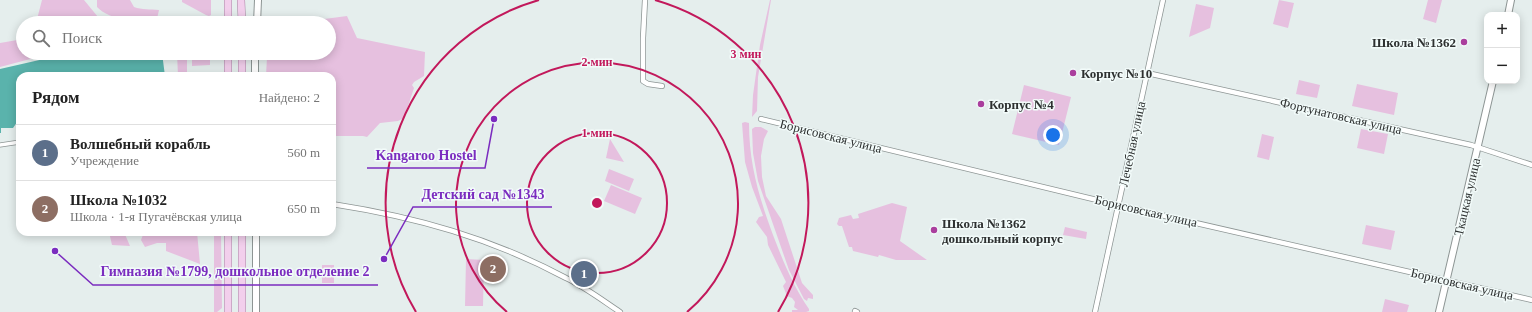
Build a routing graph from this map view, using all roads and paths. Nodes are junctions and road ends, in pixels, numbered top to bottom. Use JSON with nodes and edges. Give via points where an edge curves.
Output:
{"nodes":[{"id":1,"x":228,"y":0,"type":"edge"},
{"id":2,"x":242,"y":0,"type":"edge"},
{"id":3,"x":258,"y":0,"type":"edge"},
{"id":4,"x":645,"y":0,"type":"edge"},
{"id":5,"x":1163,"y":0,"type":"edge"},
{"id":6,"x":1511,"y":0,"type":"edge"},
{"id":7,"x":1509,"y":12,"type":"edge"},
{"id":8,"x":228,"y":16,"type":"edge"},
{"id":9,"x":242,"y":16,"type":"edge"},
{"id":10,"x":257,"y":16,"type":"edge"},
{"id":11,"x":228,"y":60,"type":"edge"},
{"id":12,"x":242,"y":60,"type":"edge"},
{"id":13,"x":255,"y":60,"type":"edge"},
{"id":14,"x":228,"y":72,"type":"edge"},
{"id":15,"x":242,"y":72,"type":"edge"},
{"id":16,"x":255,"y":72,"type":"edge"},
{"id":17,"x":1147,"y":73,"type":"junction"},
{"id":18,"x":1492,"y":84,"type":"edge"},
{"id":19,"x":662,"y":86,"type":"dead end"},
{"id":20,"x":761,"y":119,"type":"dead end"},
{"id":21,"x":16,"y":143,"type":"edge"},
{"id":22,"x":0,"y":145,"type":"edge"},
{"id":23,"x":1478,"y":147,"type":"junction"},
{"id":24,"x":1532,"y":165,"type":"edge"},
{"id":25,"x":336,"y":205,"type":"edge"},
{"id":26,"x":1118,"y":205,"type":"junction"},
{"id":27,"x":228,"y":236,"type":"edge"},
{"id":28,"x":242,"y":236,"type":"edge"},
{"id":29,"x":256,"y":236,"type":"edge"},
{"id":30,"x":1447,"y":280,"type":"junction"},
{"id":31,"x":1532,"y":300,"type":"edge"},
{"id":32,"x":228,"y":312,"type":"edge"},
{"id":33,"x":242,"y":312,"type":"edge"},
{"id":34,"x":256,"y":312,"type":"edge"},
{"id":35,"x":620,"y":312,"type":"edge"},
{"id":36,"x":1095,"y":312,"type":"edge"},
{"id":37,"x":1439,"y":312,"type":"edge"}],
"edges":[{"from":1,"to":8,"type":"main road"},
{"from":2,"to":9,"type":"main road"},
{"from":3,"to":10,"type":"street"},
{"from":4,"to":19,"type":"street","via":[[643,81]]},
{"from":5,"to":17,"type":"street","name":"Лечебная улица"},
{"from":6,"to":7,"type":"street"},
{"from":11,"to":14,"type":"main road"},
{"from":12,"to":15,"type":"main road"},
{"from":13,"to":16,"type":"street"},
{"from":17,"to":23,"type":"street","name":"Фортунатовская улица"},
{"from":17,"to":26,"type":"street","name":"Лечебная улица"},
{"from":18,"to":23,"type":"street","name":"Ткацкая улица"},
{"from":20,"to":26,"type":"street","name":"Борисовская улица"},
{"from":21,"to":22,"type":"street"},
{"from":23,"to":24,"type":"street","name":"Фортунатовская улица"},
{"from":23,"to":30,"type":"street","name":"Ткацкая улица"},
{"from":25,"to":35,"type":"street","via":[[456,231],[507,249],[567,278]]},
{"from":26,"to":30,"type":"street","name":"Борисовская улица"},
{"from":26,"to":36,"type":"street","name":"Лечебная улица"},
{"from":27,"to":32,"type":"main road"},
{"from":28,"to":33,"type":"main road"},
{"from":29,"to":34,"type":"street"},
{"from":30,"to":31,"type":"street","name":"Борисовская улица"},
{"from":30,"to":37,"type":"street","name":"Ткацкая улица"}]}
